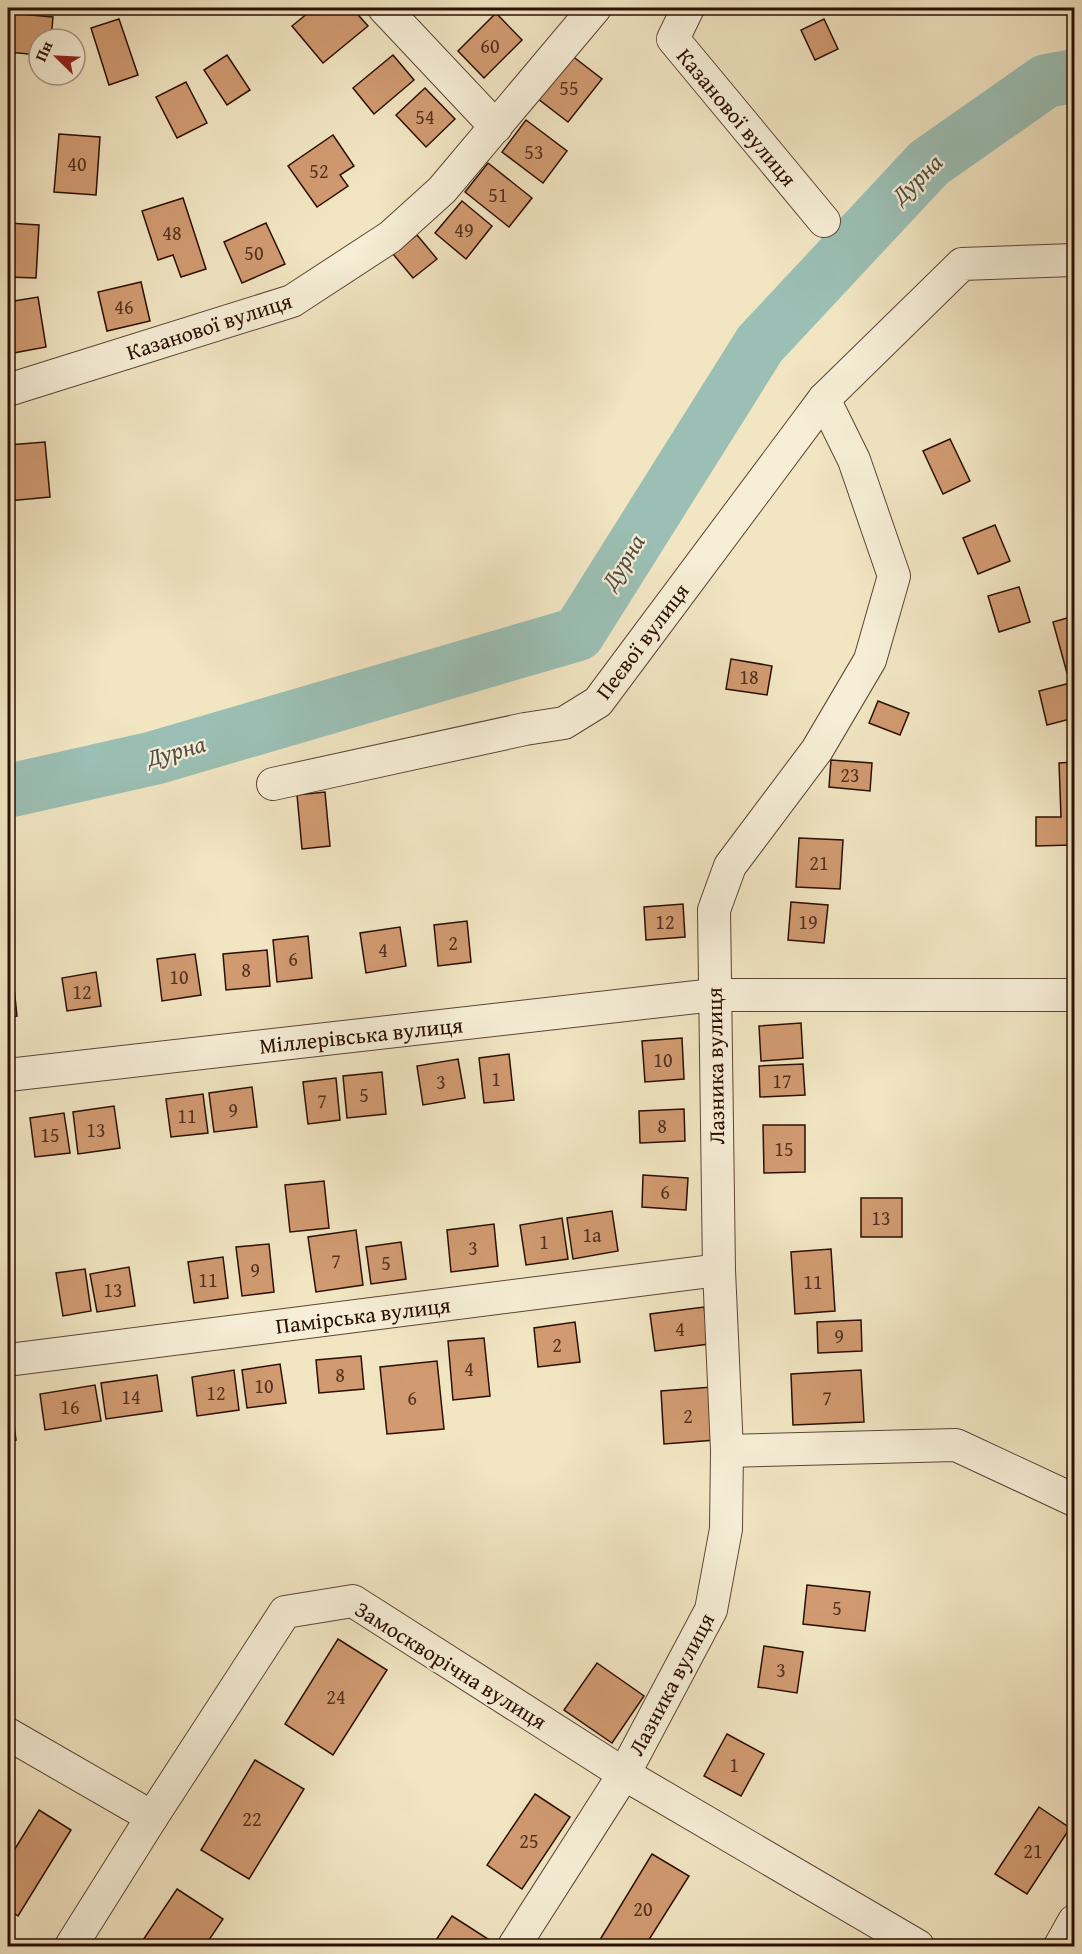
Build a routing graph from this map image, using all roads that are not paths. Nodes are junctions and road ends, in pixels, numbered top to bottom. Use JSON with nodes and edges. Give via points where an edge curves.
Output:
{"nodes":[{"id":1,"x":384,"y":8,"type":"edge"},
{"id":2,"x":595,"y":8,"type":"edge"},
{"id":3,"x":688,"y":8,"type":"edge"},
{"id":4,"x":496,"y":127,"type":"junction"},
{"id":5,"x":824,"y":221,"type":"dead end"},
{"id":6,"x":1074,"y":260,"type":"edge"},
{"id":7,"x":8,"y":390,"type":"edge"},
{"id":8,"x":824,"y":399,"type":"junction"},
{"id":9,"x":273,"y":784,"type":"dead end"},
{"id":10,"x":714,"y":995,"type":"junction"},
{"id":11,"x":1074,"y":995,"type":"edge"},
{"id":12,"x":8,"y":1075,"type":"edge"},
{"id":13,"x":719,"y":1270,"type":"junction"},
{"id":14,"x":8,"y":1360,"type":"edge"},
{"id":15,"x":727,"y":1451,"type":"junction"},
{"id":16,"x":1074,"y":1500,"type":"edge"},
{"id":17,"x":8,"y":1734,"type":"edge"},
{"id":18,"x":624,"y":1774,"type":"junction"},
{"id":19,"x":152,"y":1817,"type":"junction"},
{"id":20,"x":1074,"y":1921,"type":"edge"},
{"id":21,"x":70,"y":1947,"type":"edge"},
{"id":22,"x":514,"y":1947,"type":"edge"},
{"id":23,"x":918,"y":1947,"type":"edge"},
{"id":24,"x":1060,"y":1947,"type":"edge"}],
"edges":[{"from":1,"to":4,"type":"street"},
{"from":2,"to":4,"type":"street","name":"Казанової вулиця"},
{"from":3,"to":5,"type":"street","name":"Казанової вулиця","via":[[673,39]]},
{"from":4,"to":7,"type":"street","name":"Казанової вулиця","via":[[442,190],[390,237],[292,301]]},
{"from":6,"to":8,"type":"street","name":"Пеєвої вулиця","via":[[962,264]]},
{"from":8,"to":9,"type":"street","name":"Пеєвої вулиця","via":[[598,702],[564,723]]},
{"from":8,"to":10,"type":"street","name":"Лазника вулиця","via":[[854,460],[894,576],[870,660],[817,750],[730,866],[714,910]]},
{"from":10,"to":11,"type":"street","name":"Міллерівська вулиця"},
{"from":10,"to":12,"type":"street","name":"Міллерівська вулиця"},
{"from":10,"to":13,"type":"street","name":"Лазника вулиця"},
{"from":13,"to":14,"type":"street","name":"Памірська вулиця"},
{"from":13,"to":15,"type":"street","name":"Лазника вулиця"},
{"from":15,"to":16,"type":"street","via":[[956,1445]]},
{"from":15,"to":18,"type":"street","name":"Лазника вулиця","via":[[726,1529],[711,1610]]},
{"from":17,"to":19,"type":"street"},
{"from":18,"to":19,"type":"street","name":"Замоскворічна вулиця","via":[[353,1600],[285,1612]]},
{"from":18,"to":22,"type":"street","name":"Лазника вулиця"},
{"from":18,"to":23,"type":"street","name":"Замоскворічна вулиця"},
{"from":19,"to":21,"type":"street","name":"Замоскворічна вулиця"},
{"from":20,"to":24,"type":"street"}]}
